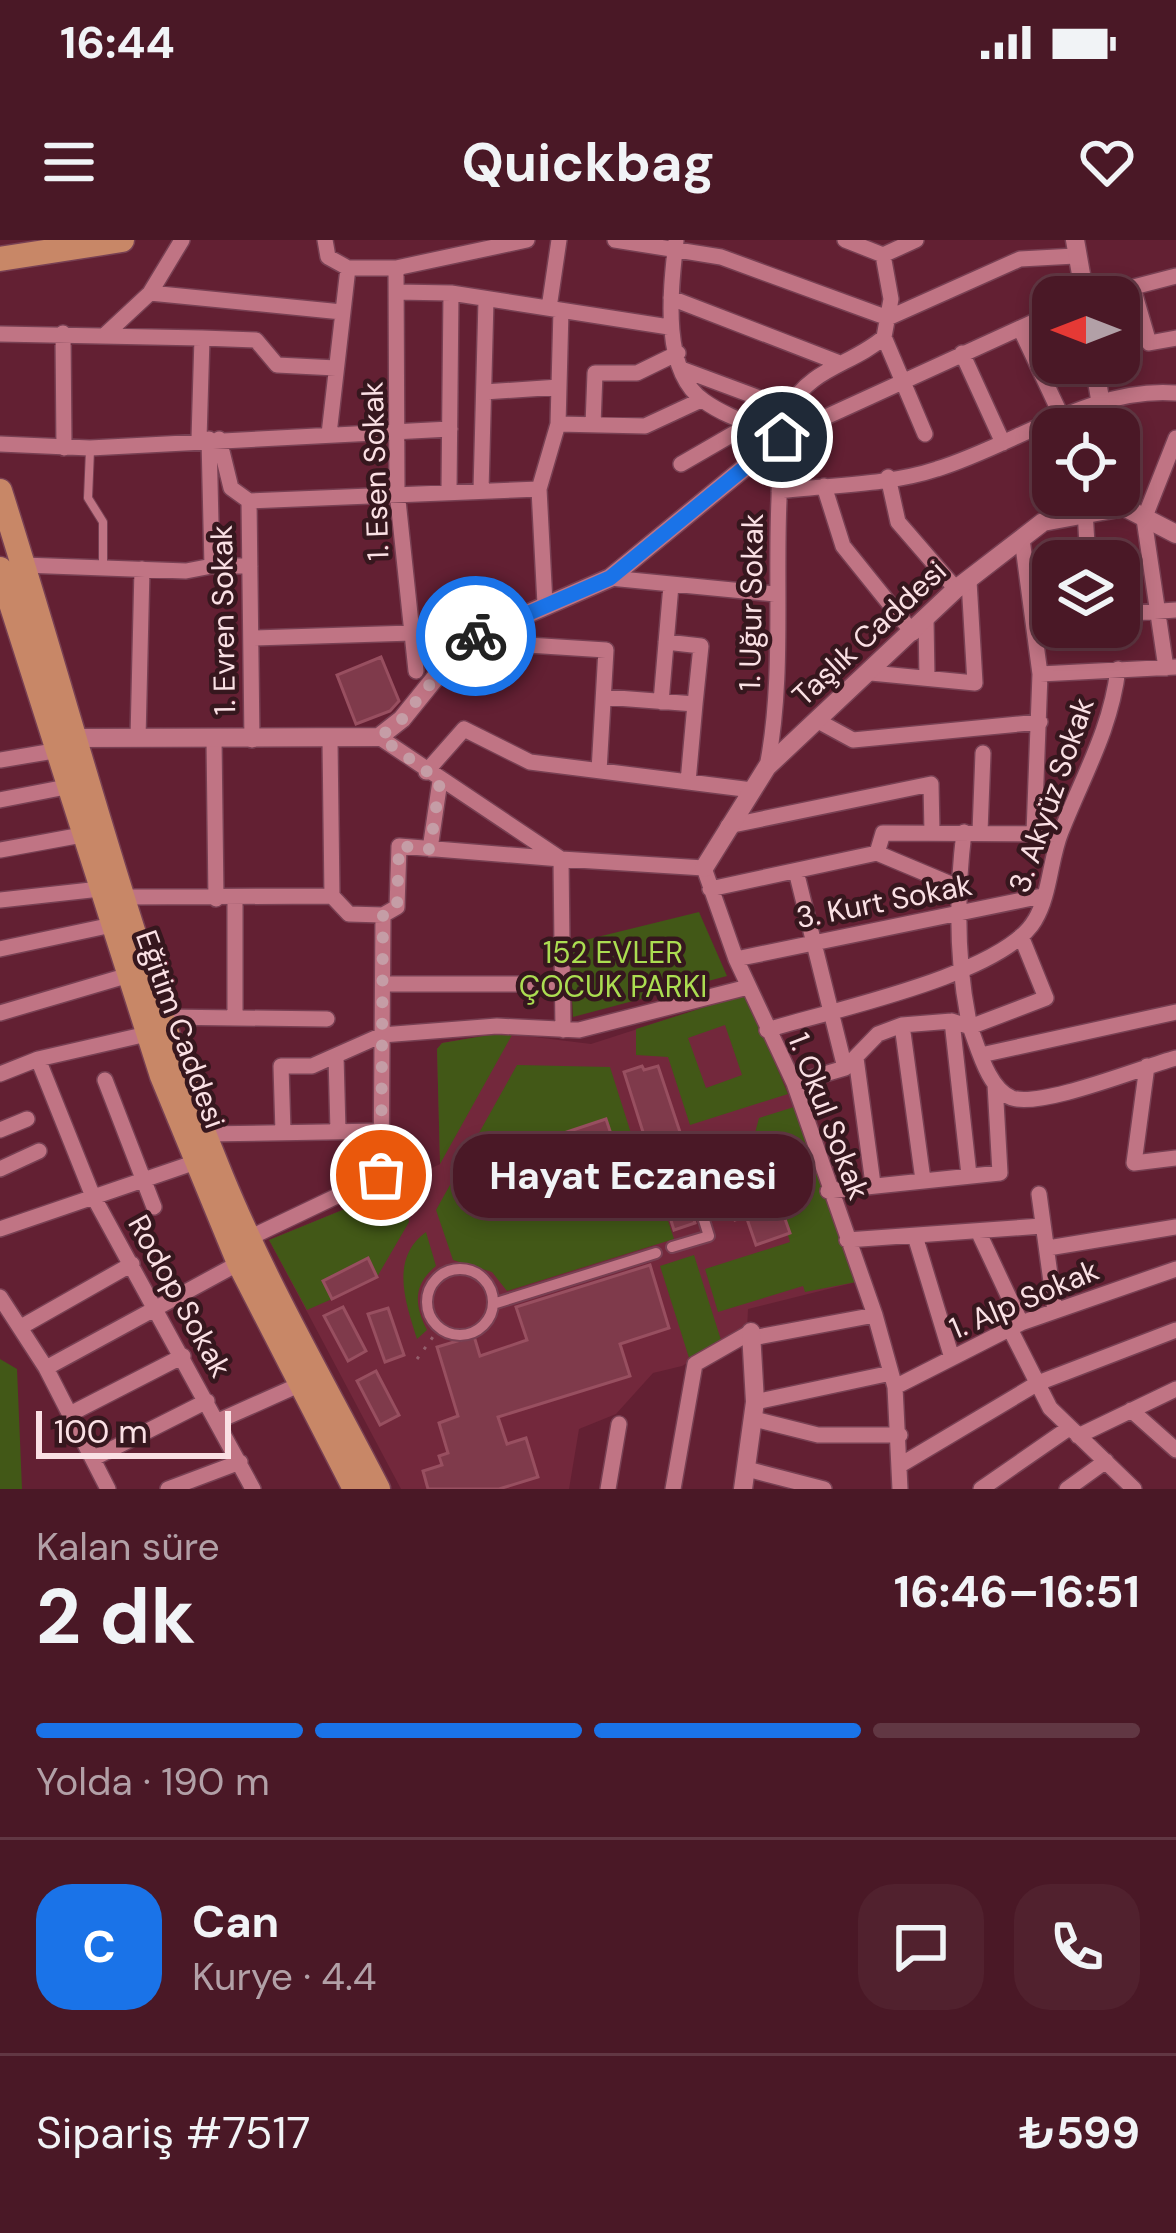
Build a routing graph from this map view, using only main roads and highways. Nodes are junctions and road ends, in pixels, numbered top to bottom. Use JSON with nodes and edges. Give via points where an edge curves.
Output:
{"nodes":[{"id":1,"x":122,"y":240,"type":"edge"},
{"id":2,"x":10,"y":258,"type":"edge"},
{"id":3,"x":0,"y":491,"type":"edge"},
{"id":4,"x":12,"y":567,"type":"edge"},
{"id":5,"x":62,"y":744,"type":"junction"},
{"id":6,"x":112,"y":893,"type":"junction"},
{"id":7,"x":155,"y":1025,"type":"junction"},
{"id":8,"x":345,"y":1486,"type":"edge"},
{"id":9,"x":378,"y":1489,"type":"edge"}],
"edges":[{"from":1,"to":2,"type":"main road"},
{"from":3,"to":4,"type":"main road","name":"Eğitim Caddesi"},
{"from":4,"to":5,"type":"main road","name":"Eğitim Caddesi"},
{"from":5,"to":6,"type":"main road","name":"Eğitim Caddesi"},
{"from":5,"to":6,"type":"main road","name":"Eğitim Caddesi","via":[[82,835]]},
{"from":6,"to":7,"type":"main road","name":"Eğitim Caddesi"},
{"from":6,"to":7,"type":"main road","name":"Eğitim Caddesi","via":[[112,925]]},
{"from":7,"to":8,"type":"main road","name":"Eğitim Caddesi","via":[[196,1162]]},
{"from":7,"to":9,"type":"main road","name":"Eğitim Caddesi","via":[[249,1238]]}]}
